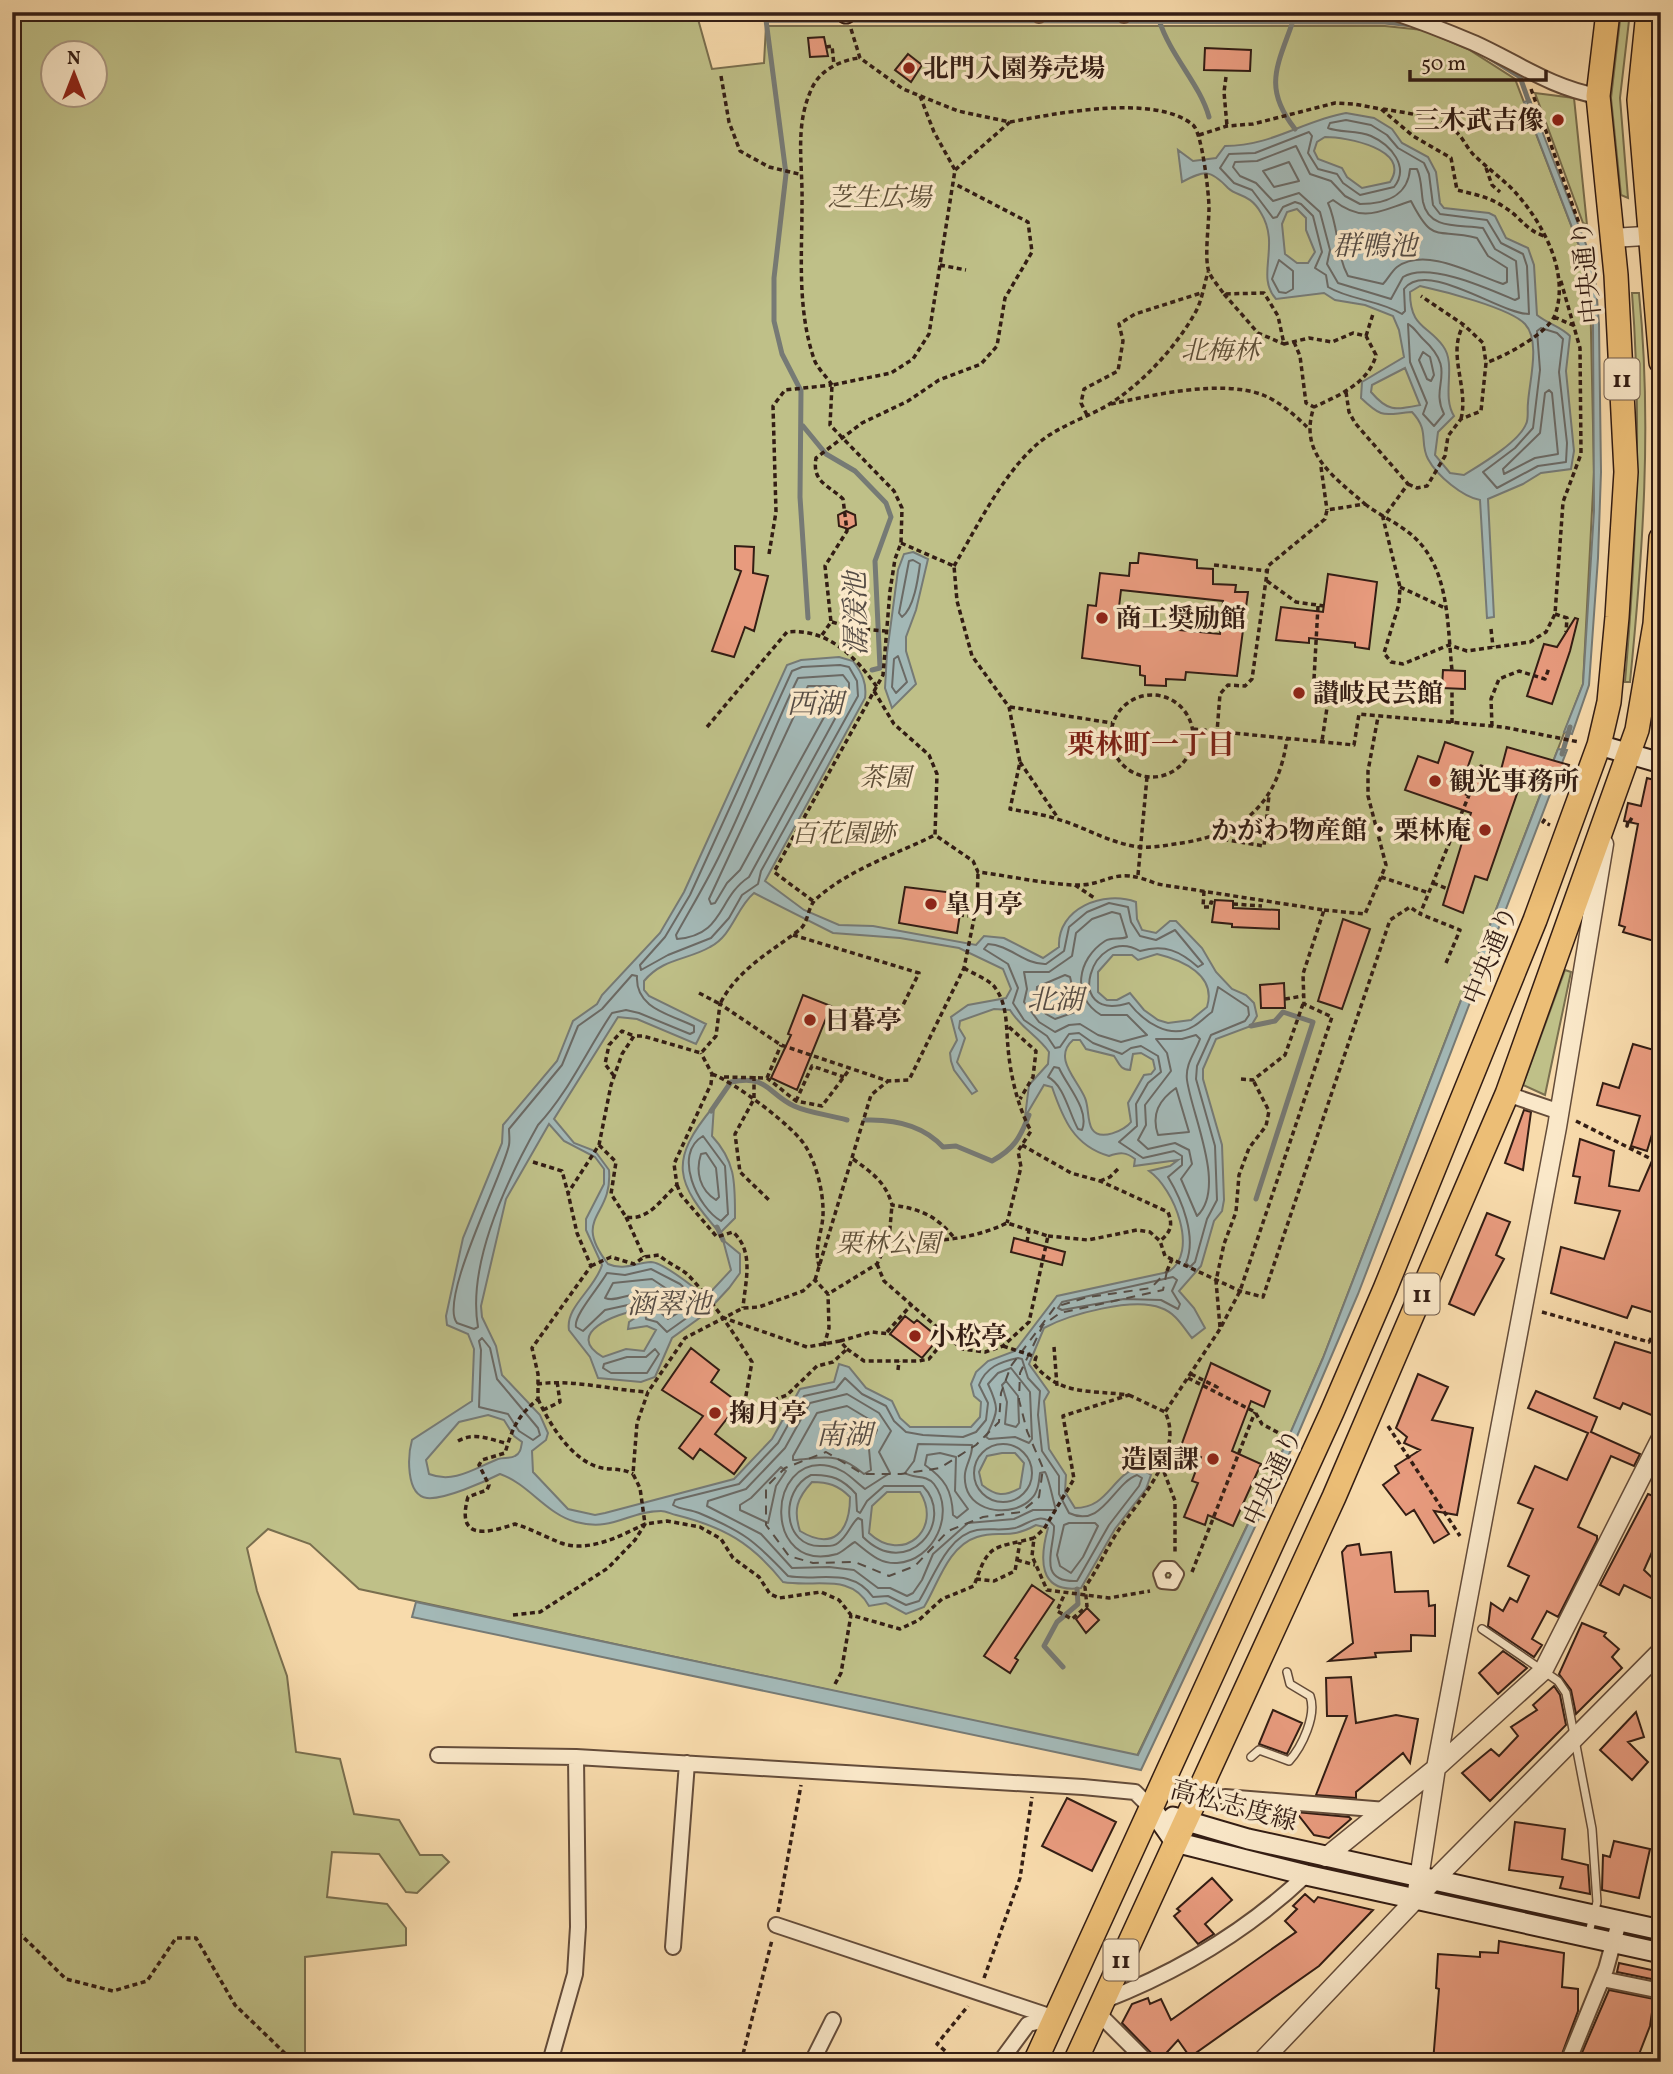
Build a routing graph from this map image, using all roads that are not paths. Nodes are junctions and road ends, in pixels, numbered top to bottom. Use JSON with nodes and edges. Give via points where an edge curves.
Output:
{"nodes":[{"id":1,"x":1608,"y":12,"type":"edge"},
{"id":2,"x":1648,"y":12,"type":"edge"},
{"id":3,"x":1399,"y":14,"type":"edge"},
{"id":4,"x":1598,"y":96,"type":"junction"},
{"id":5,"x":1650,"y":100,"type":"edge"},
{"id":6,"x":1655,"y":235,"type":"edge"},
{"id":7,"x":1601,"y":236,"type":"junction"},
{"id":8,"x":1660,"y":348,"type":"edge"},
{"id":9,"x":1661,"y":538,"type":"edge"},
{"id":10,"x":1660,"y":573,"type":"edge"},
{"id":11,"x":1599,"y":745,"type":"junction"},
{"id":12,"x":1629,"y":755,"type":"junction"},
{"id":13,"x":1661,"y":763,"type":"edge"},
{"id":14,"x":1619,"y":816,"type":"junction"},
{"id":15,"x":1507,"y":1094,"type":"junction"},
{"id":16,"x":1560,"y":1112,"type":"junction"},
{"id":17,"x":1661,"y":1438,"type":"edge"},
{"id":18,"x":1171,"y":1567,"type":"road end"},
{"id":19,"x":1162,"y":1583,"type":"road end"},
{"id":20,"x":1482,"y":1629,"type":"dead end"},
{"id":21,"x":1660,"y":1654,"type":"edge"},
{"id":22,"x":1543,"y":1671,"type":"junction"},
{"id":23,"x":1287,"y":1672,"type":"dead end"},
{"id":24,"x":1574,"y":1742,"type":"junction"},
{"id":25,"x":438,"y":1755,"type":"dead end"},
{"id":26,"x":576,"y":1757,"type":"junction"},
{"id":27,"x":1251,"y":1757,"type":"dead end"},
{"id":28,"x":687,"y":1763,"type":"junction"},
{"id":29,"x":1436,"y":1768,"type":"junction"},
{"id":30,"x":1225,"y":1797,"type":"dead end"},
{"id":31,"x":1152,"y":1809,"type":"junction"},
{"id":32,"x":1386,"y":1810,"type":"junction"},
{"id":33,"x":1179,"y":1832,"type":"junction"},
{"id":34,"x":1326,"y":1857,"type":"junction"},
{"id":35,"x":1306,"y":1875,"type":"junction"},
{"id":36,"x":1427,"y":1878,"type":"junction"},
{"id":37,"x":1416,"y":1898,"type":"junction"},
{"id":38,"x":1594,"y":1917,"type":"junction"},
{"id":39,"x":1619,"y":1922,"type":"junction"},
{"id":40,"x":776,"y":1924,"type":"dead end"},
{"id":41,"x":1661,"y":1930,"type":"edge"},
{"id":42,"x":1588,"y":1937,"type":"junction"},
{"id":43,"x":1613,"y":1943,"type":"junction"},
{"id":44,"x":673,"y":1947,"type":"dead end"},
{"id":45,"x":1661,"y":1953,"type":"edge"},
{"id":46,"x":1602,"y":1979,"type":"junction"},
{"id":47,"x":1661,"y":1991,"type":"edge"},
{"id":48,"x":1100,"y":2007,"type":"junction"},
{"id":49,"x":1055,"y":2018,"type":"junction"},
{"id":50,"x":833,"y":2020,"type":"dead end"},
{"id":51,"x":550,"y":2062,"type":"edge"},
{"id":52,"x":812,"y":2062,"type":"edge"},
{"id":53,"x":1000,"y":2062,"type":"edge"},
{"id":54,"x":1035,"y":2062,"type":"edge"},
{"id":55,"x":1075,"y":2062,"type":"edge"},
{"id":56,"x":1147,"y":2062,"type":"edge"},
{"id":57,"x":1261,"y":2062,"type":"edge"},
{"id":58,"x":1568,"y":2062,"type":"edge"}],
"edges":[{"from":1,"to":4,"type":"highway","name":"中央通り","number":"11"},
{"from":2,"to":5,"type":"highway","number":"11"},
{"from":3,"to":4,"type":"street","via":[[1476,44],[1523,71]]},
{"from":4,"to":7,"type":"highway","name":"中央通り","number":"11"},
{"from":5,"to":6,"type":"highway","number":"11"},
{"from":6,"to":7,"type":"street"},
{"from":6,"to":8,"type":"highway","number":"11"},
{"from":7,"to":11,"type":"highway","name":"中央通り","number":"11","via":[[1620,337],[1625,521],[1609,702]]},
{"from":9,"to":10,"type":"highway","number":"11"},
{"from":10,"to":12,"type":"highway","number":"11","via":[[1644,696]]},
{"from":11,"to":12,"type":"main road"},
{"from":11,"to":31,"type":"highway","name":"中央通り","number":"11","via":[[1535,920],[1385,1289]]},
{"from":12,"to":13,"type":"main road"},
{"from":12,"to":14,"type":"highway","number":"11"},
{"from":14,"to":15,"type":"highway","number":"11"},
{"from":14,"to":16,"type":"street"},
{"from":15,"to":16,"type":"street"},
{"from":15,"to":33,"type":"highway","number":"11","via":[[1340,1485]]},
{"from":16,"to":29,"type":"street"},
{"from":17,"to":22,"type":"street"},
{"from":18,"to":19,"type":"street","via":[[1164,1566],[1158,1574]]},
{"from":20,"to":22,"type":"lane"},
{"from":21,"to":24,"type":"street"},
{"from":22,"to":24,"type":"lane","via":[[1566,1693]]},
{"from":22,"to":29,"type":"street"},
{"from":23,"to":27,"type":"lane","via":[[1290,1684],[1310,1696],[1309,1725],[1289,1761],[1259,1751]]},
{"from":24,"to":36,"type":"street"},
{"from":24,"to":38,"type":"lane","via":[[1592,1829]]},
{"from":25,"to":26,"type":"street"},
{"from":26,"to":28,"type":"street"},
{"from":26,"to":51,"type":"street","via":[[575,1974]]},
{"from":28,"to":31,"type":"street","via":[[1135,1791]]},
{"from":28,"to":44,"type":"street"},
{"from":29,"to":32,"type":"street"},
{"from":29,"to":36,"type":"street"},
{"from":30,"to":32,"type":"street"},
{"from":31,"to":33,"type":"main road","name":"高松志度線"},
{"from":31,"to":49,"type":"highway","name":"中央通り","number":"11"},
{"from":32,"to":34,"type":"street"},
{"from":33,"to":34,"type":"main road","name":"高松志度線"},
{"from":33,"to":35,"type":"main road","name":"高松志度線"},
{"from":33,"to":48,"type":"highway","number":"11"},
{"from":34,"to":36,"type":"main road","name":"高松志度線"},
{"from":35,"to":37,"type":"main road","name":"高松志度線"},
{"from":35,"to":48,"type":"street","via":[[1205,1952]]},
{"from":36,"to":37,"type":"street"},
{"from":36,"to":38,"type":"main road","name":"高松志度線"},
{"from":37,"to":42,"type":"main road","name":"高松志度線"},
{"from":37,"to":57,"type":"street"},
{"from":38,"to":39,"type":"main road","name":"高松志度線"},
{"from":38,"to":42,"type":"lane"},
{"from":39,"to":41,"type":"main road","name":"高松志度線"},
{"from":39,"to":43,"type":"street"},
{"from":40,"to":49,"type":"street"},
{"from":42,"to":43,"type":"main road","name":"高松志度線"},
{"from":43,"to":45,"type":"main road","name":"高松志度線"},
{"from":43,"to":46,"type":"street"},
{"from":46,"to":47,"type":"street"},
{"from":46,"to":58,"type":"street"},
{"from":48,"to":55,"type":"highway","number":"11"},
{"from":48,"to":56,"type":"street"},
{"from":49,"to":53,"type":"street","via":[[1028,2024]]},
{"from":49,"to":54,"type":"highway","number":"11"},
{"from":50,"to":52,"type":"street"}]}
